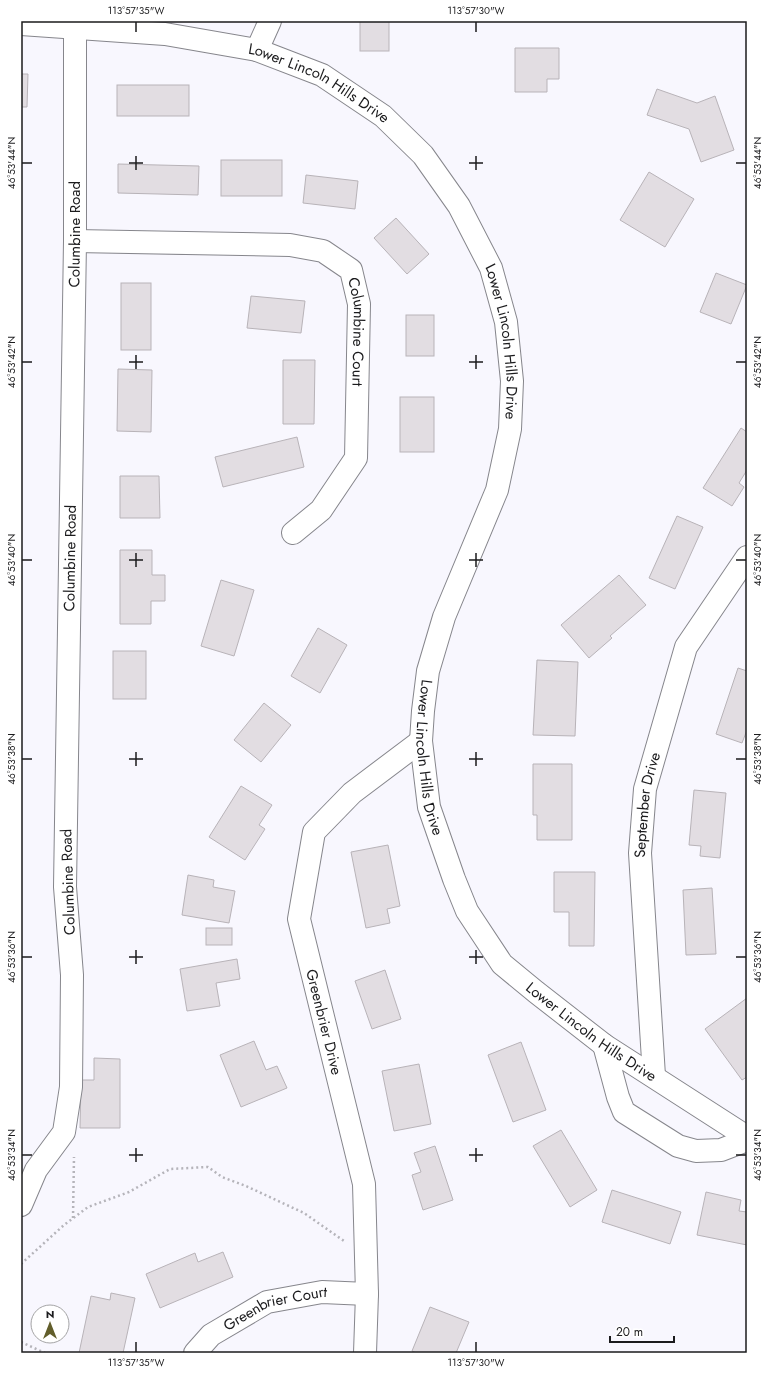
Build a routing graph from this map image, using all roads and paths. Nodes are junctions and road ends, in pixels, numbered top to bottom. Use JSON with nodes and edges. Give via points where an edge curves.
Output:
{"nodes":[{"id":1,"x":270,"y":21,"type":"edge"},
{"id":2,"x":21,"y":24,"type":"edge"},
{"id":3,"x":74,"y":25,"type":"edge"},
{"id":4,"x":257,"y":50,"type":"junction"},
{"id":5,"x":75,"y":241,"type":"junction"},
{"id":6,"x":293,"y":533,"type":"dead end"},
{"id":7,"x":747,"y":557,"type":"edge"},
{"id":8,"x":421,"y":741,"type":"junction"},
{"id":9,"x":604,"y":1044,"type":"junction"},
{"id":10,"x":654,"y":1076,"type":"junction"},
{"id":11,"x":747,"y":1138,"type":"edge"},
{"id":12,"x":21,"y":1205,"type":"edge"},
{"id":13,"x":366,"y":1249,"type":"junction"},
{"id":14,"x":21,"y":1264,"type":"edge"},
{"id":15,"x":367,"y":1294,"type":"junction"},
{"id":16,"x":21,"y":1342,"type":"edge"},
{"id":17,"x":45,"y":1353,"type":"edge"},
{"id":18,"x":196,"y":1353,"type":"edge"},
{"id":19,"x":365,"y":1353,"type":"edge"}],
"edges":[{"from":1,"to":4,"type":"street"},
{"from":2,"to":3,"type":"street","name":"Lower Lincoln Hills Drive"},
{"from":3,"to":4,"type":"street","name":"Lower Lincoln Hills Drive","via":[[165,34]]},
{"from":3,"to":5,"type":"street","name":"Columbine Road"},
{"from":4,"to":8,"type":"street","name":"Lower Lincoln Hills Drive","via":[[322,75],[383,116],[422,155],[460,206],[491,268],[506,322],[512,381],[510,429],[497,490],[444,617],[428,671]]},
{"from":5,"to":6,"type":"street","name":"Columbine Court","via":[[290,245],[323,251],[351,270],[359,304],[356,458],[321,510]]},
{"from":5,"to":12,"type":"street","name":"Columbine Road","via":[[65,887],[72,974],[70,1087],[64,1132],[36,1170]]},
{"from":7,"to":10,"type":"street","name":"September Drive","via":[[686,647],[645,789],[640,853]]},
{"from":8,"to":9,"type":"street","name":"Lower Lincoln Hills Drive","via":[[429,807],[467,911],[502,964]]},
{"from":8,"to":13,"type":"street","name":"Greenbrier Drive","via":[[352,793],[314,832],[299,919],[364,1184]]},
{"from":9,"to":10,"type":"street","name":"Lower Lincoln Hills Drive"},
{"from":9,"to":11,"type":"street","via":[[624,1112],[678,1146],[696,1151],[721,1150]]},
{"from":10,"to":11,"type":"street","name":"Lower Lincoln Hills Drive"},
{"from":13,"to":14,"type":"path","via":[[344,1241],[304,1213],[222,1177],[208,1167],[170,1169],[128,1192],[88,1207]]},
{"from":13,"to":15,"type":"street","name":"Greenbrier Drive"},
{"from":15,"to":18,"type":"street","name":"Greenbrier Court","via":[[322,1292],[267,1302],[211,1335]]},
{"from":15,"to":19,"type":"street","name":"Greenbrier Drive"},
{"from":16,"to":17,"type":"path"}]}
